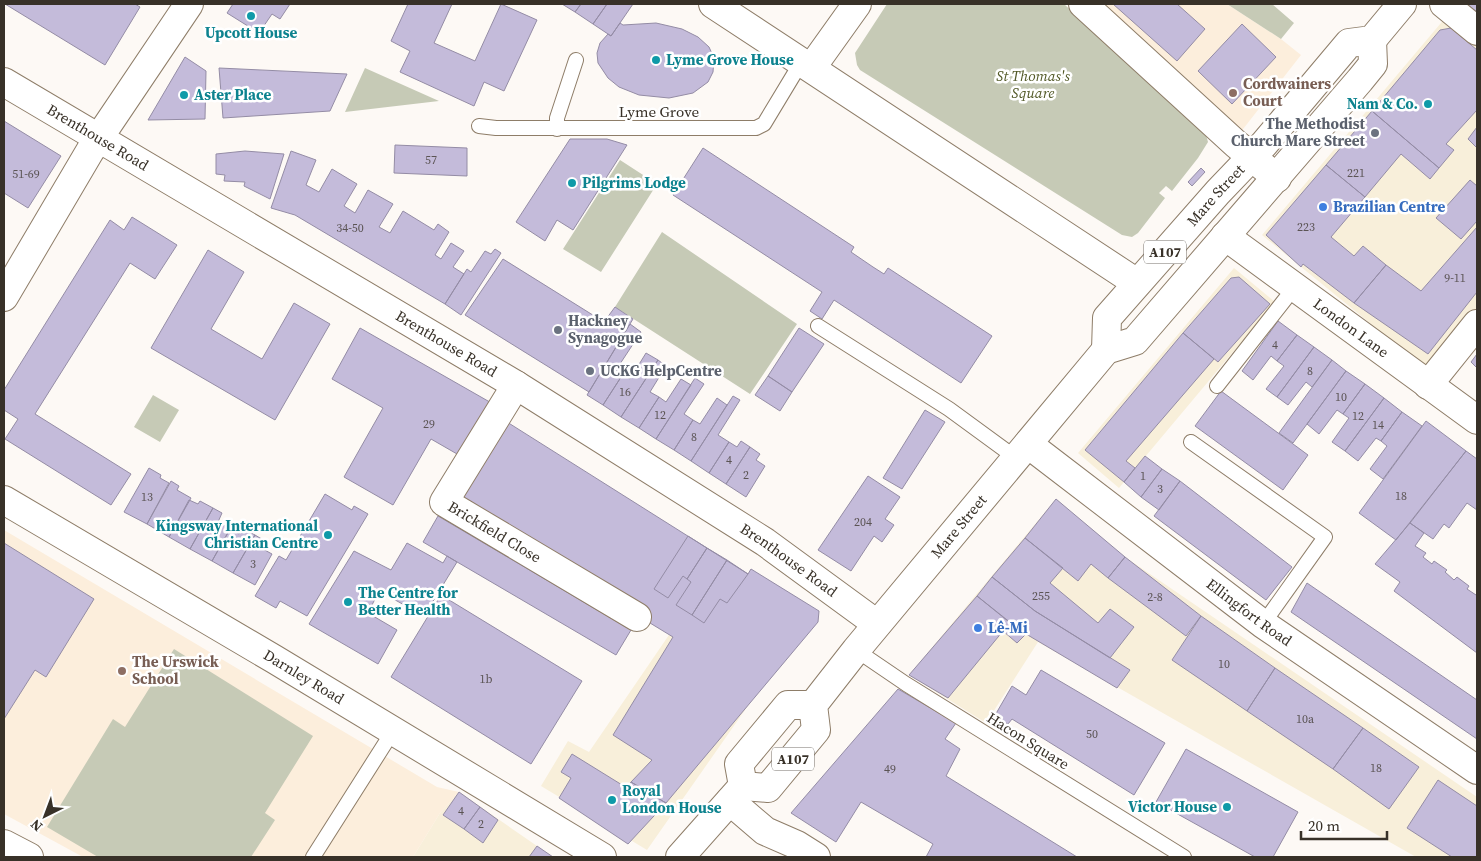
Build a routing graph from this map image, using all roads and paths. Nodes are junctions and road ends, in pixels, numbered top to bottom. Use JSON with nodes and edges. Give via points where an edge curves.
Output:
{"nodes":[{"id":1,"x":189,"y":4,"type":"edge"},
{"id":2,"x":857,"y":4,"type":"edge"},
{"id":3,"x":1083,"y":4,"type":"edge"},
{"id":4,"x":1402,"y":4,"type":"edge"},
{"id":5,"x":1444,"y":4,"type":"edge"},
{"id":6,"x":723,"y":6,"type":"edge"},
{"id":7,"x":1477,"y":31,"type":"edge"},
{"id":8,"x":1372,"y":40,"type":"junction"},
{"id":9,"x":576,"y":60,"type":"dead end"},
{"id":10,"x":807,"y":64,"type":"junction"},
{"id":11,"x":4,"y":82,"type":"edge"},
{"id":12,"x":479,"y":126,"type":"dead end"},
{"id":13,"x":557,"y":128,"type":"junction"},
{"id":14,"x":99,"y":138,"type":"junction"},
{"id":15,"x":1253,"y":156,"type":"junction"},
{"id":16,"x":1277,"y":178,"type":"junction"},
{"id":17,"x":1225,"y":236,"type":"junction"},
{"id":18,"x":1137,"y":283,"type":"junction"},
{"id":19,"x":1294,"y":288,"type":"junction"},
{"id":20,"x":4,"y":296,"type":"edge"},
{"id":21,"x":1477,"y":324,"type":"edge"},
{"id":22,"x":818,"y":326,"type":"dead end"},
{"id":23,"x":1106,"y":350,"type":"junction"},
{"id":24,"x":516,"y":385,"type":"junction"},
{"id":25,"x":1428,"y":385,"type":"junction"},
{"id":26,"x":1217,"y":386,"type":"dead end"},
{"id":27,"x":1477,"y":420,"type":"edge"},
{"id":28,"x":1192,"y":442,"type":"dead end"},
{"id":29,"x":1022,"y":451,"type":"junction"},
{"id":30,"x":4,"y":500,"type":"edge"},
{"id":31,"x":637,"y":617,"type":"dead end"},
{"id":32,"x":878,"y":624,"type":"junction"},
{"id":33,"x":1263,"y":624,"type":"junction"},
{"id":34,"x":856,"y":650,"type":"junction"},
{"id":35,"x":814,"y":705,"type":"junction"},
{"id":36,"x":393,"y":731,"type":"junction"},
{"id":37,"x":1477,"y":770,"type":"edge"},
{"id":38,"x":736,"y":793,"type":"junction"},
{"id":39,"x":4,"y":844,"type":"edge"},
{"id":40,"x":29,"y":857,"type":"edge"},
{"id":41,"x":313,"y":857,"type":"edge"},
{"id":42,"x":602,"y":857,"type":"edge"},
{"id":43,"x":680,"y":857,"type":"edge"},
{"id":44,"x":816,"y":857,"type":"edge"},
{"id":45,"x":1184,"y":857,"type":"edge"}],
"edges":[{"from":1,"to":14,"type":"street"},
{"from":2,"to":10,"type":"street"},
{"from":3,"to":15,"type":"street"},
{"from":4,"to":8,"type":"street"},
{"from":5,"to":7,"type":"street"},
{"from":6,"to":10,"type":"street"},
{"from":8,"to":15,"type":"street","name":"Mare Street","number":"A107","via":[[1349,43]]},
{"from":8,"to":16,"type":"street","number":"A107","via":[[1372,64]]},
{"from":9,"to":13,"type":"lane","via":[[557,118]]},
{"from":10,"to":13,"type":"lane","name":"Lyme Grove","via":[[764,124],[756,128]]},
{"from":10,"to":18,"type":"street"},
{"from":11,"to":14,"type":"street","name":"Brenthouse Road"},
{"from":12,"to":13,"type":"lane","name":"Lyme Grove"},
{"from":14,"to":20,"type":"street"},
{"from":14,"to":24,"type":"street","name":"Brenthouse Road"},
{"from":15,"to":16,"type":"street"},
{"from":15,"to":18,"type":"street","name":"Mare Street","number":"A107"},
{"from":16,"to":17,"type":"street","number":"A107"},
{"from":17,"to":19,"type":"street","name":"London Lane"},
{"from":17,"to":23,"type":"street","number":"A107","via":[[1135,341]]},
{"from":18,"to":23,"type":"street","name":"Mare Street","number":"A107","via":[[1107,318]]},
{"from":19,"to":25,"type":"street","name":"London Lane"},
{"from":19,"to":26,"type":"lane"},
{"from":21,"to":25,"type":"street"},
{"from":22,"to":29,"type":"lane","via":[[956,414]]},
{"from":23,"to":29,"type":"street","name":"Mare Street"},
{"from":24,"to":31,"type":"street","name":"Brickfield Close","via":[[444,502]]},
{"from":24,"to":32,"type":"street","name":"Brenthouse Road","via":[[765,542]]},
{"from":25,"to":27,"type":"street","name":"London Lane"},
{"from":28,"to":33,"type":"lane","via":[[1324,537]]},
{"from":29,"to":32,"type":"street","name":"Mare Street"},
{"from":29,"to":33,"type":"street","name":"Ellingfort Road"},
{"from":30,"to":36,"type":"street","name":"Darnley Road"},
{"from":32,"to":34,"type":"street","name":"Mare Street"},
{"from":33,"to":37,"type":"street","name":"Ellingfort Road"},
{"from":34,"to":35,"type":"street","name":"Mare Street"},
{"from":34,"to":45,"type":"lane","name":"Hacon Square"},
{"from":35,"to":38,"type":"street","number":"A107","via":[[788,706],[783,711],[739,764]]},
{"from":35,"to":38,"type":"street","number":"A107","via":[[816,730],[785,769],[768,788]]},
{"from":36,"to":41,"type":"lane"},
{"from":36,"to":42,"type":"street","name":"Darnley Road"},
{"from":38,"to":43,"type":"street"},
{"from":38,"to":44,"type":"street","via":[[765,831]]},
{"from":39,"to":40,"type":"street"}]}
